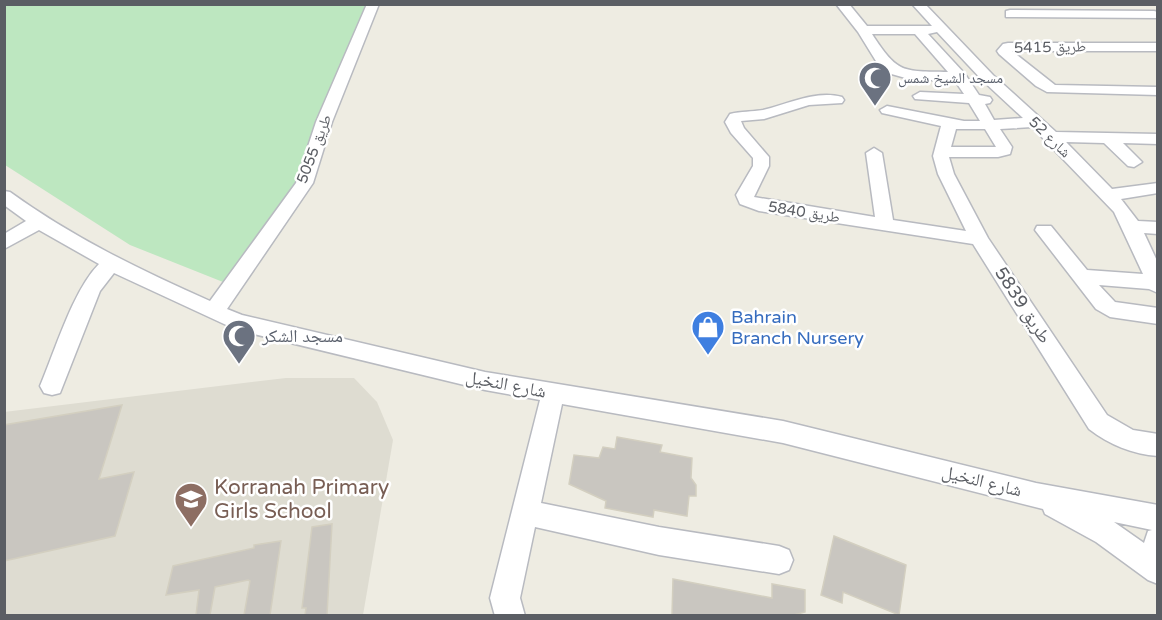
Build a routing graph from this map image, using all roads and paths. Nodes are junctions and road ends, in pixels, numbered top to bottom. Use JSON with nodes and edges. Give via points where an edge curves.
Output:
{"nodes":[{"id":1,"x":373,"y":4,"type":"edge"},
{"id":2,"x":842,"y":4,"type":"edge"},
{"id":3,"x":918,"y":4,"type":"edge"},
{"id":4,"x":999,"y":4,"type":"edge"},
{"id":5,"x":1072,"y":4,"type":"edge"},
{"id":6,"x":1153,"y":13,"type":"edge"},
{"id":7,"x":1010,"y":14,"type":"junction"},
{"id":8,"x":1084,"y":14,"type":"junction"},
{"id":9,"x":863,"y":30,"type":"junction"},
{"id":10,"x":918,"y":30,"type":"junction"},
{"id":11,"x":942,"y":30,"type":"junction"},
{"id":12,"x":1047,"y":47,"type":"junction"},
{"id":13,"x":1158,"y":47,"type":"edge"},
{"id":14,"x":960,"y":77,"type":"junction"},
{"id":15,"x":1158,"y":91,"type":"edge"},
{"id":16,"x":920,"y":96,"type":"dead end"},
{"id":17,"x":1008,"y":97,"type":"junction"},
{"id":18,"x":974,"y":99,"type":"junction"},
{"id":19,"x":837,"y":100,"type":"dead end"},
{"id":20,"x":887,"y":110,"type":"dead end"},
{"id":21,"x":1036,"y":122,"type":"junction"},
{"id":22,"x":949,"y":124,"type":"junction"},
{"id":23,"x":989,"y":124,"type":"junction"},
{"id":24,"x":1052,"y":137,"type":"junction"},
{"id":25,"x":1108,"y":138,"type":"junction"},
{"id":26,"x":1158,"y":139,"type":"edge"},
{"id":27,"x":942,"y":152,"type":"junction"},
{"id":28,"x":874,"y":153,"type":"dead end"},
{"id":29,"x":1134,"y":162,"type":"dead end"},
{"id":30,"x":1158,"y":188,"type":"edge"},
{"id":31,"x":1109,"y":195,"type":"junction"},
{"id":32,"x":4,"y":196,"type":"edge"},
{"id":33,"x":39,"y":222,"type":"junction"},
{"id":34,"x":885,"y":225,"type":"junction"},
{"id":35,"x":1132,"y":227,"type":"junction"},
{"id":36,"x":1158,"y":228,"type":"edge"},
{"id":37,"x":1044,"y":230,"type":"dead end"},
{"id":38,"x":980,"y":238,"type":"junction"},
{"id":39,"x":4,"y":243,"type":"edge"},
{"id":40,"x":112,"y":263,"type":"junction"},
{"id":41,"x":1083,"y":277,"type":"junction"},
{"id":42,"x":1157,"y":284,"type":"edge"},
{"id":43,"x":214,"y":312,"type":"junction"},
{"id":44,"x":1158,"y":316,"type":"edge"},
{"id":45,"x":52,"y":386,"type":"dead end"},
{"id":46,"x":553,"y":393,"type":"junction"},
{"id":47,"x":1158,"y":445,"type":"edge"},
{"id":48,"x":1036,"y":495,"type":"junction"},
{"id":49,"x":524,"y":512,"type":"junction"},
{"id":50,"x":1158,"y":518,"type":"edge"},
{"id":51,"x":1158,"y":541,"type":"edge"},
{"id":52,"x":1158,"y":549,"type":"edge"},
{"id":53,"x":779,"y":560,"type":"dead end"},
{"id":54,"x":1158,"y":570,"type":"edge"},
{"id":55,"x":510,"y":615,"type":"edge"}],
"edges":[{"from":1,"to":43,"type":"street","name":"طريق 5055","via":[[324,122],[304,183]]},
{"from":2,"to":9,"type":"street"},
{"from":3,"to":11,"type":"street","name":"شارع 52"},
{"from":4,"to":7,"type":"street"},
{"from":5,"to":8,"type":"street"},
{"from":6,"to":8,"type":"street"},
{"from":7,"to":8,"type":"street"},
{"from":7,"to":12,"type":"street"},
{"from":9,"to":10,"type":"street"},
{"from":9,"to":14,"type":"street","via":[[893,70],[909,75]]},
{"from":10,"to":11,"type":"street"},
{"from":10,"to":14,"type":"street"},
{"from":11,"to":17,"type":"street","name":"شارع 52"},
{"from":12,"to":13,"type":"street","name":"طريق 5415"},
{"from":12,"to":15,"type":"street","name":"طريق 5415","via":[[1008,47],[1004,51],[1052,89]]},
{"from":14,"to":18,"type":"street"},
{"from":16,"to":18,"type":"street"},
{"from":17,"to":18,"type":"street"},
{"from":17,"to":21,"type":"street","name":"شارع 52"},
{"from":18,"to":23,"type":"street"},
{"from":19,"to":34,"type":"street","name":"طريق 5840","via":[[807,101],[735,117],[737,130],[761,157],[746,200]]},
{"from":20,"to":22,"type":"street"},
{"from":21,"to":23,"type":"street"},
{"from":21,"to":24,"type":"street","name":"شارع 52"},
{"from":22,"to":23,"type":"street"},
{"from":22,"to":27,"type":"street"},
{"from":23,"to":27,"type":"street","via":[[1004,150]]},
{"from":24,"to":25,"type":"street"},
{"from":24,"to":31,"type":"street","name":"شارع 52"},
{"from":25,"to":26,"type":"street"},
{"from":25,"to":29,"type":"street"},
{"from":27,"to":38,"type":"street","name":"طريق 5839","via":[[942,164]]},
{"from":28,"to":34,"type":"street"},
{"from":30,"to":31,"type":"street"},
{"from":31,"to":35,"type":"street","name":"شارع 52"},
{"from":32,"to":33,"type":"street","name":"شارع النخيل"},
{"from":33,"to":39,"type":"street"},
{"from":33,"to":40,"type":"street","name":"شارع النخيل"},
{"from":34,"to":38,"type":"street","name":"طريق 5840"},
{"from":35,"to":36,"type":"street"},
{"from":35,"to":42,"type":"street","name":"شارع 52"},
{"from":37,"to":41,"type":"street"},
{"from":38,"to":47,"type":"street","name":"طريق 5839","via":[[1098,422],[1134,443]]},
{"from":40,"to":43,"type":"street","name":"شارع النخيل"},
{"from":40,"to":45,"type":"street","via":[[90,291]]},
{"from":41,"to":42,"type":"street"},
{"from":41,"to":44,"type":"street","via":[[1110,309]]},
{"from":43,"to":46,"type":"street","name":"شارع النخيل","via":[[237,322],[485,381]]},
{"from":46,"to":48,"type":"street","name":"شارع النخيل","via":[[783,432]]},
{"from":46,"to":49,"type":"street"},
{"from":48,"to":50,"type":"street","name":"شارع النخيل"},
{"from":48,"to":54,"type":"street","name":"شارع النخيل","via":[[1106,533]]},
{"from":49,"to":53,"type":"street","via":[[659,541]]},
{"from":49,"to":55,"type":"street","via":[[505,598]]},
{"from":51,"to":52,"type":"street"}]}
